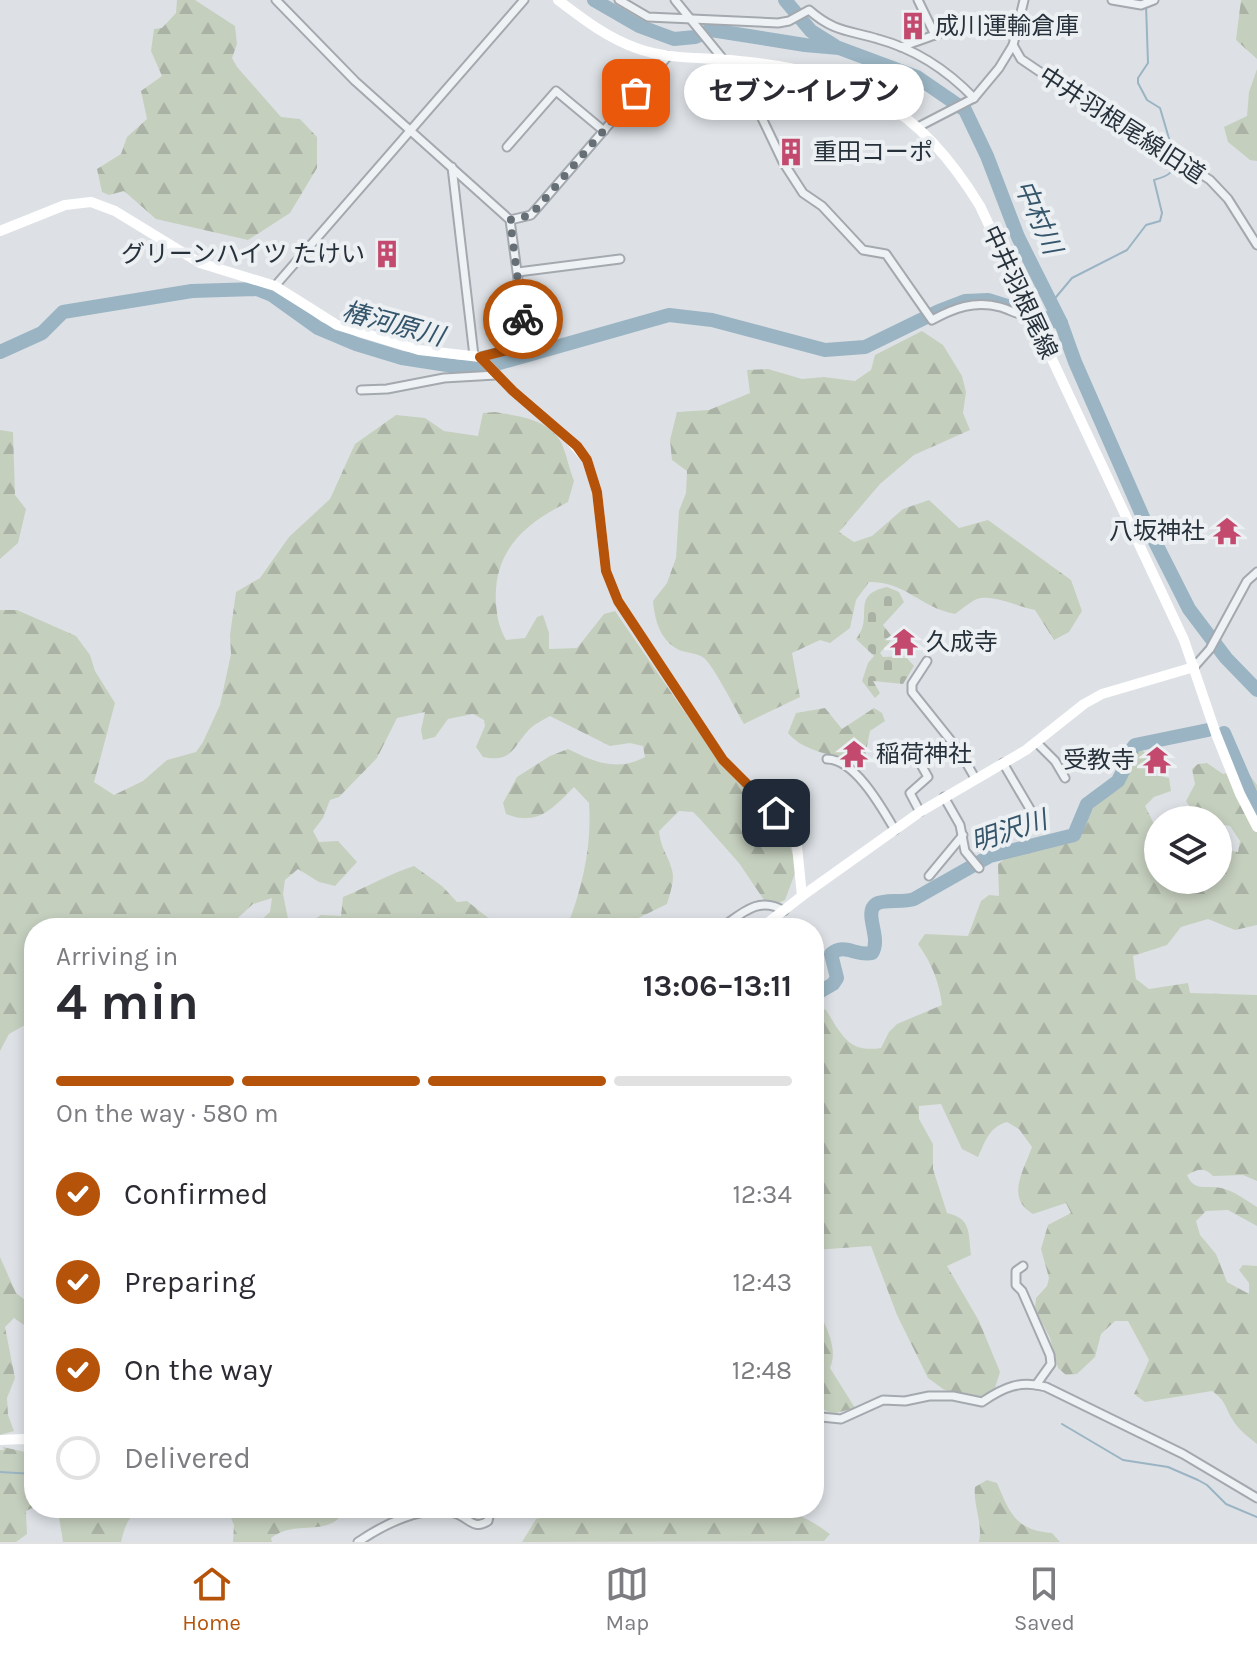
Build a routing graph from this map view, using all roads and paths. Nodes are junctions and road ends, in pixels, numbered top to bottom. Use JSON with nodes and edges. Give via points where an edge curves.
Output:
{"nodes":[{"id":1,"x":276,"y":0,"type":"edge"},
{"id":2,"x":524,"y":0,"type":"edge"},
{"id":3,"x":558,"y":0,"type":"edge"},
{"id":4,"x":619,"y":0,"type":"edge"},
{"id":5,"x":675,"y":0,"type":"edge"},
{"id":6,"x":918,"y":0,"type":"edge"},
{"id":7,"x":1024,"y":0,"type":"edge"},
{"id":8,"x":1112,"y":0,"type":"edge"},
{"id":9,"x":1154,"y":0,"type":"edge"},
{"id":10,"x":692,"y":20,"type":"junction"},
{"id":11,"x":1018,"y":26,"type":"junction"},
{"id":12,"x":935,"y":35,"type":"junction"},
{"id":13,"x":1013,"y":45,"type":"junction"},
{"id":14,"x":901,"y":47,"type":"junction"},
{"id":15,"x":668,"y":56,"type":"junction"},
{"id":16,"x":723,"y":59,"type":"junction"},
{"id":17,"x":972,"y":100,"type":"junction"},
{"id":18,"x":918,"y":127,"type":"junction"},
{"id":19,"x":410,"y":129,"type":"junction"},
{"id":20,"x":604,"y":131,"type":"junction"},
{"id":21,"x":507,"y":147,"type":"dead end"},
{"id":22,"x":451,"y":167,"type":"junction"},
{"id":23,"x":510,"y":220,"type":"junction"},
{"id":24,"x":0,"y":231,"type":"edge"},
{"id":25,"x":1257,"y":245,"type":"edge"},
{"id":26,"x":620,"y":259,"type":"dead end"},
{"id":27,"x":518,"y":272,"type":"junction"},
{"id":28,"x":275,"y":286,"type":"junction"},
{"id":29,"x":1031,"y":316,"type":"junction"},
{"id":30,"x":477,"y":356,"type":"junction"},
{"id":31,"x":494,"y":372,"type":"junction"},
{"id":32,"x":361,"y":390,"type":"dead end"},
{"id":33,"x":1257,"y":572,"type":"edge"},
{"id":34,"x":927,"y":661,"type":"dead end"},
{"id":35,"x":1194,"y":667,"type":"junction"},
{"id":36,"x":1037,"y":743,"type":"junction"},
{"id":37,"x":911,"y":747,"type":"dead end"},
{"id":38,"x":827,"y":759,"type":"dead end"},
{"id":39,"x":1003,"y":763,"type":"junction"},
{"id":40,"x":975,"y":778,"type":"junction"},
{"id":41,"x":1065,"y":778,"type":"dead end"},
{"id":42,"x":944,"y":797,"type":"junction"},
{"id":43,"x":920,"y":812,"type":"junction"},
{"id":44,"x":1040,"y":826,"type":"dead end"},
{"id":45,"x":1257,"y":827,"type":"edge"},
{"id":46,"x":895,"y":830,"type":"junction"},
{"id":47,"x":964,"y":833,"type":"junction"},
{"id":48,"x":979,"y":868,"type":"dead end"},
{"id":49,"x":929,"y":876,"type":"dead end"},
{"id":50,"x":802,"y":896,"type":"junction"},
{"id":51,"x":784,"y":911,"type":"junction"},
{"id":52,"x":734,"y":918,"type":"edge"},
{"id":53,"x":775,"y":918,"type":"edge"},
{"id":54,"x":1023,"y":1266,"type":"dead end"},
{"id":55,"x":1036,"y":1385,"type":"junction"},
{"id":56,"x":824,"y":1417,"type":"edge"},
{"id":57,"x":24,"y":1439,"type":"edge"},
{"id":58,"x":0,"y":1440,"type":"edge"},
{"id":59,"x":1257,"y":1498,"type":"edge"},
{"id":60,"x":408,"y":1518,"type":"edge"},
{"id":61,"x":463,"y":1518,"type":"edge"},
{"id":62,"x":489,"y":1518,"type":"edge"},
{"id":63,"x":358,"y":1542,"type":"edge"}],
"edges":[{"from":1,"to":19,"type":"street"},
{"from":2,"to":19,"type":"street"},
{"from":3,"to":15,"type":"street","name":"中井羽根尾線","via":[[610,37]]},
{"from":4,"to":10,"type":"street","via":[[648,17]]},
{"from":5,"to":10,"type":"street"},
{"from":6,"to":12,"type":"street"},
{"from":7,"to":11,"type":"street"},
{"from":8,"to":9,"type":"street","via":[[1141,5]]},
{"from":10,"to":14,"type":"street","via":[[778,23],[809,10],[837,30]]},
{"from":10,"to":16,"type":"street"},
{"from":11,"to":12,"type":"street","via":[[960,26]]},
{"from":11,"to":13,"type":"street"},
{"from":12,"to":14,"type":"street"},
{"from":13,"to":17,"type":"street"},
{"from":13,"to":25,"type":"street","name":"中井羽根尾線旧道","via":[[1021,59],[1210,180]]},
{"from":14,"to":17,"type":"street","via":[[951,76]]},
{"from":15,"to":16,"type":"street","name":"中井羽根尾線"},
{"from":15,"to":20,"type":"street"},
{"from":16,"to":18,"type":"street","name":"中井羽根尾線","via":[[825,75],[879,98]]},
{"from":16,"to":29,"type":"street","via":[[803,193],[863,250],[886,254],[932,320],[977,304]]},
{"from":17,"to":18,"type":"street"},
{"from":18,"to":29,"type":"street","name":"中井羽根尾線","via":[[958,171],[980,206]]},
{"from":19,"to":22,"type":"street"},
{"from":19,"to":28,"type":"street"},
{"from":20,"to":21,"type":"street","via":[[556,91]]},
{"from":20,"to":23,"type":"street","via":[[531,215]]},
{"from":22,"to":23,"type":"street"},
{"from":22,"to":30,"type":"street"},
{"from":23,"to":27,"type":"street"},
{"from":24,"to":28,"type":"street","via":[[65,205],[91,202],[200,263]]},
{"from":26,"to":27,"type":"street"},
{"from":27,"to":30,"type":"street","via":[[527,345]]},
{"from":28,"to":30,"type":"street","via":[[357,333],[419,350]]},
{"from":29,"to":35,"type":"street","name":"中井羽根尾線"},
{"from":30,"to":31,"type":"street"},
{"from":31,"to":32,"type":"street"},
{"from":31,"to":50,"type":"street","via":[[587,460],[597,492],[606,571],[618,601],[723,760],[783,820],[797,846]]},
{"from":33,"to":35,"type":"street"},
{"from":34,"to":40,"type":"street","via":[[912,692]]},
{"from":35,"to":36,"type":"street","via":[[1102,694]]},
{"from":35,"to":45,"type":"street","name":"中井羽根尾線","via":[[1216,734]]},
{"from":36,"to":39,"type":"street"},
{"from":36,"to":41,"type":"street"},
{"from":37,"to":43,"type":"street","via":[[928,777],[910,793]]},
{"from":38,"to":46,"type":"street","via":[[853,771]]},
{"from":39,"to":40,"type":"street"},
{"from":39,"to":44,"type":"street"},
{"from":40,"to":42,"type":"street"},
{"from":42,"to":43,"type":"street"},
{"from":42,"to":47,"type":"street"},
{"from":43,"to":46,"type":"street"},
{"from":46,"to":50,"type":"street"},
{"from":47,"to":48,"type":"street","via":[[965,851]]},
{"from":47,"to":49,"type":"street"},
{"from":50,"to":51,"type":"street"},
{"from":51,"to":52,"type":"street","via":[[762,904]]},
{"from":51,"to":53,"type":"street"},
{"from":54,"to":55,"type":"street","via":[[1016,1271],[1016,1285],[1051,1364]]},
{"from":55,"to":56,"type":"street","via":[[1016,1383],[982,1402],[953,1396],[883,1400],[841,1419]]},
{"from":55,"to":59,"type":"street","via":[[1183,1454]]},
{"from":57,"to":58,"type":"street"},
{"from":60,"to":63,"type":"street"},
{"from":61,"to":62,"type":"street","via":[[475,1526]]}]}
